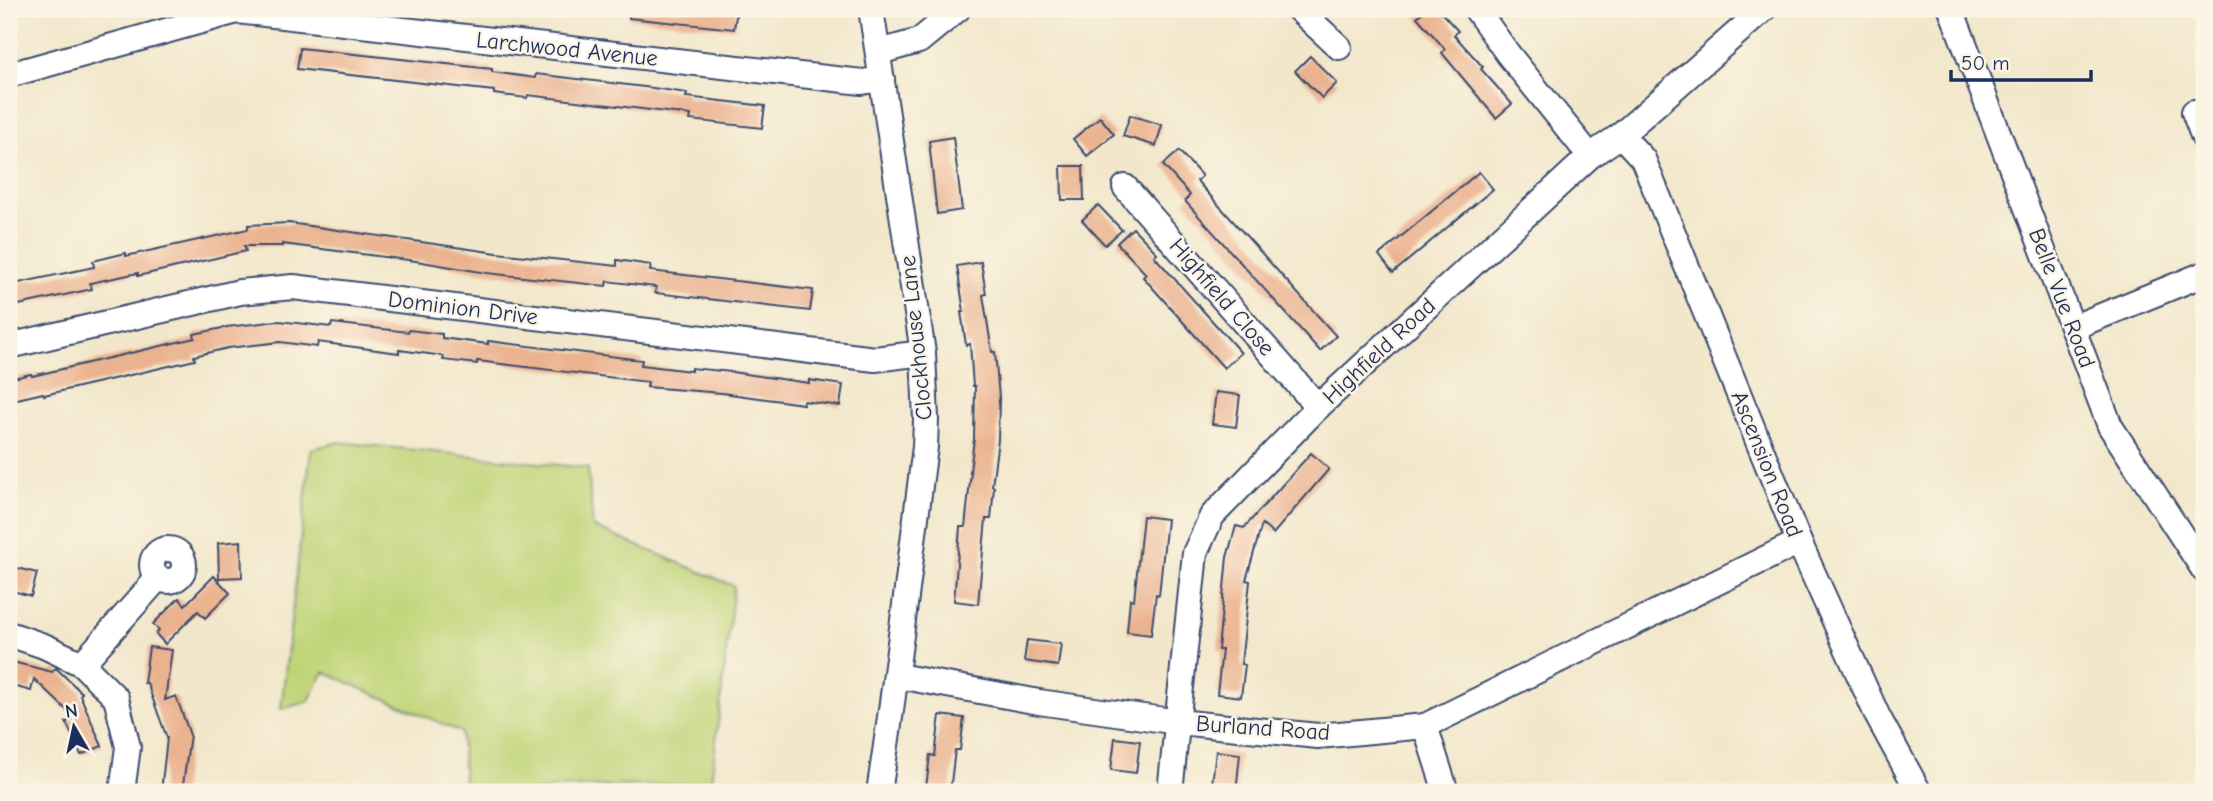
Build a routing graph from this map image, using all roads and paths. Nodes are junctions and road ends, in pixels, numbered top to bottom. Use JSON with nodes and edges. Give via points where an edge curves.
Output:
{"nodes":[{"id":1,"x":871,"y":9,"type":"edge"},
{"id":2,"x":958,"y":9,"type":"edge"},
{"id":3,"x":1298,"y":9,"type":"edge"},
{"id":4,"x":1476,"y":9,"type":"edge"},
{"id":5,"x":1763,"y":9,"type":"edge"},
{"id":6,"x":1951,"y":9,"type":"edge"},
{"id":7,"x":1339,"y":47,"type":"dead end"},
{"id":8,"x":879,"y":52,"type":"junction"},
{"id":9,"x":9,"y":75,"type":"edge"},
{"id":10,"x":882,"y":79,"type":"junction"},
{"id":11,"x":2194,"y":112,"type":"dead end"},
{"id":12,"x":1621,"y":135,"type":"junction"},
{"id":13,"x":2204,"y":138,"type":"edge"},
{"id":14,"x":1590,"y":156,"type":"junction"},
{"id":15,"x":1125,"y":187,"type":"dead end"},
{"id":16,"x":2204,"y":274,"type":"edge"},
{"id":17,"x":2074,"y":327,"type":"junction"},
{"id":18,"x":9,"y":346,"type":"edge"},
{"id":19,"x":922,"y":353,"type":"junction"},
{"id":20,"x":1318,"y":407,"type":"junction"},
{"id":21,"x":1799,"y":542,"type":"junction"},
{"id":22,"x":2204,"y":570,"type":"edge"},
{"id":23,"x":158,"y":578,"type":"dead end"},
{"id":24,"x":9,"y":634,"type":"edge"},
{"id":25,"x":82,"y":664,"type":"junction"},
{"id":26,"x":898,"y":676,"type":"junction"},
{"id":27,"x":1178,"y":722,"type":"junction"},
{"id":28,"x":1425,"y":726,"type":"junction"},
{"id":29,"x":122,"y":792,"type":"edge"},
{"id":30,"x":879,"y":792,"type":"edge"},
{"id":31,"x":1170,"y":792,"type":"edge"},
{"id":32,"x":1446,"y":792,"type":"edge"},
{"id":33,"x":1919,"y":792,"type":"edge"}],
"edges":[{"from":1,"to":8,"type":"street","name":"Clockhouse Lane"},
{"from":2,"to":8,"type":"street","via":[[919,41]]},
{"from":3,"to":7,"type":"street"},
{"from":4,"to":14,"type":"street"},
{"from":5,"to":12,"type":"street","name":"Highfield Road"},
{"from":6,"to":17,"type":"street","name":"Belle Vue Road"},
{"from":8,"to":10,"type":"street","name":"Clockhouse Lane"},
{"from":9,"to":10,"type":"street","name":"Larchwood Avenue","via":[[237,12],[862,82]]},
{"from":10,"to":19,"type":"street","name":"Clockhouse Lane"},
{"from":11,"to":13,"type":"street"},
{"from":12,"to":14,"type":"street","name":"Highfield Road"},
{"from":12,"to":21,"type":"street","name":"Ascension Road","via":[[1643,159]]},
{"from":14,"to":20,"type":"street","name":"Highfield Road"},
{"from":15,"to":20,"type":"street","name":"Highfield Close"},
{"from":16,"to":17,"type":"street"},
{"from":17,"to":22,"type":"street","name":"Belle Vue Road","via":[[2110,426]]},
{"from":18,"to":19,"type":"street","name":"Dominion Drive","via":[[240,292],[293,287],[875,359]]},
{"from":19,"to":26,"type":"street","name":"Clockhouse Lane","via":[[925,447]]},
{"from":20,"to":27,"type":"street","name":"Highfield Road","via":[[1212,516],[1195,553]]},
{"from":21,"to":28,"type":"street","name":"Burland Road"},
{"from":21,"to":33,"type":"street","name":"Ascension Road","via":[[1878,717]]},
{"from":23,"to":25,"type":"street"},
{"from":24,"to":25,"type":"street"},
{"from":25,"to":29,"type":"street","via":[[116,698],[128,747]]},
{"from":26,"to":27,"type":"street","name":"Burland Road"},
{"from":26,"to":30,"type":"street","name":"Clockhouse Lane"},
{"from":27,"to":28,"type":"street","name":"Burland Road","via":[[1318,736]]},
{"from":27,"to":31,"type":"street","name":"Highfield Road"},
{"from":28,"to":32,"type":"street"}]}
